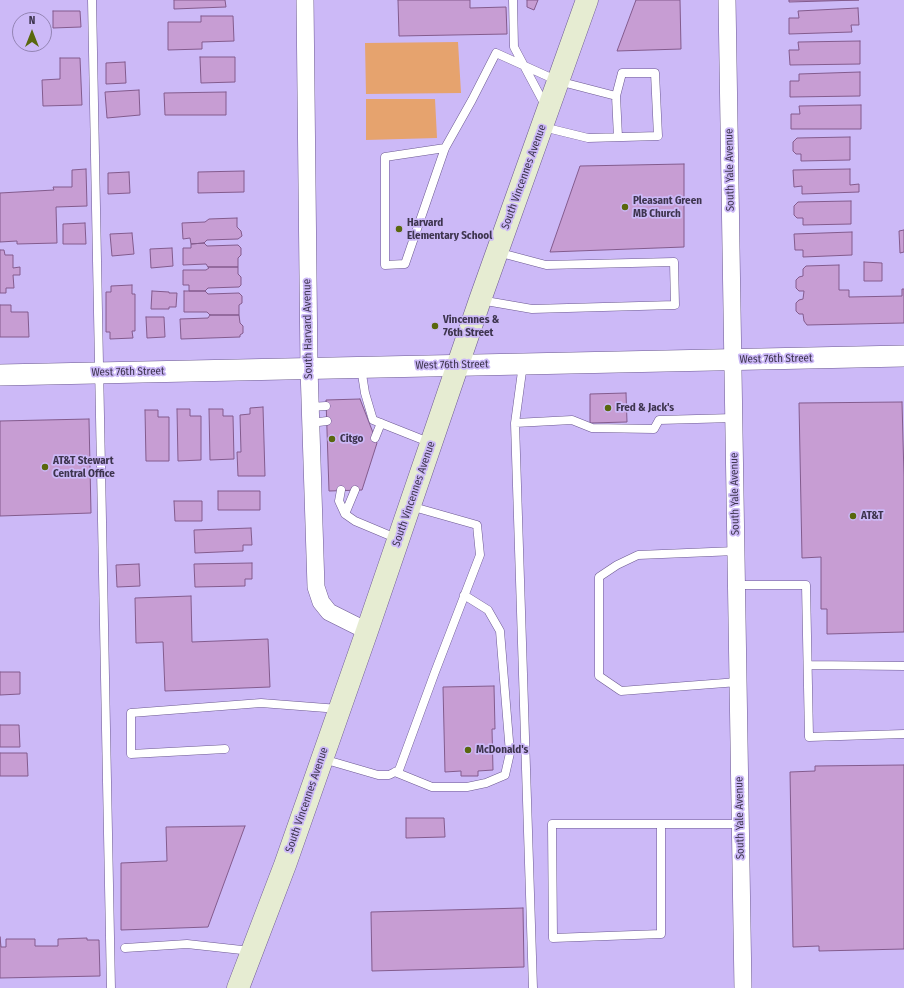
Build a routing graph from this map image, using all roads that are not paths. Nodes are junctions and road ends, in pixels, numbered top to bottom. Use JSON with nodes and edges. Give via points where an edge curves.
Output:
{"nodes":[{"id":1,"x":92,"y":0,"type":"edge"},
{"id":2,"x":305,"y":0,"type":"edge"},
{"id":3,"x":513,"y":0,"type":"edge"},
{"id":4,"x":587,"y":0,"type":"edge"},
{"id":5,"x":727,"y":0,"type":"edge"},
{"id":6,"x":523,"y":65,"type":"junction"},
{"id":7,"x":558,"y":81,"type":"junction"},
{"id":8,"x":616,"y":96,"type":"junction"},
{"id":9,"x":545,"y":119,"type":"junction"},
{"id":10,"x":618,"y":137,"type":"junction"},
{"id":11,"x":445,"y":148,"type":"junction"},
{"id":12,"x":497,"y":252,"type":"junction"},
{"id":13,"x":480,"y":300,"type":"junction"},
{"id":14,"x":904,"y":356,"type":"edge"},
{"id":15,"x":733,"y":360,"type":"junction"},
{"id":16,"x":523,"y":364,"type":"junction"},
{"id":17,"x":458,"y":365,"type":"junction"},
{"id":18,"x":361,"y":367,"type":"junction"},
{"id":19,"x":309,"y":368,"type":"junction"},
{"id":20,"x":99,"y":373,"type":"junction"},
{"id":21,"x":0,"y":375,"type":"edge"},
{"id":22,"x":734,"y":418,"type":"junction"},
{"id":23,"x":381,"y":423,"type":"junction"},
{"id":24,"x":515,"y":423,"type":"junction"},
{"id":25,"x":375,"y":438,"type":"dead end"},
{"id":26,"x":431,"y":443,"type":"junction"},
{"id":27,"x":341,"y":490,"type":"dead end"},
{"id":28,"x":355,"y":490,"type":"dead end"},
{"id":29,"x":410,"y":506,"type":"junction"},
{"id":30,"x":345,"y":514,"type":"junction"},
{"id":31,"x":398,"y":539,"type":"junction"},
{"id":32,"x":736,"y":552,"type":"junction"},
{"id":33,"x":737,"y":585,"type":"junction"},
{"id":34,"x":464,"y":595,"type":"junction"},
{"id":35,"x":367,"y":631,"type":"junction"},
{"id":36,"x":808,"y":665,"type":"junction"},
{"id":37,"x":904,"y":666,"type":"edge"},
{"id":38,"x":738,"y":682,"type":"junction"},
{"id":39,"x":340,"y":709,"type":"junction"},
{"id":40,"x":904,"y":734,"type":"edge"},
{"id":41,"x":225,"y":749,"type":"dead end"},
{"id":42,"x":322,"y":759,"type":"junction"},
{"id":43,"x":395,"y":772,"type":"junction"},
{"id":44,"x":661,"y":824,"type":"junction"},
{"id":45,"x":740,"y":824,"type":"junction"},
{"id":46,"x":125,"y":948,"type":"dead end"},
{"id":47,"x":252,"y":951,"type":"junction"},
{"id":48,"x":111,"y":988,"type":"edge"},
{"id":49,"x":238,"y":988,"type":"edge"},
{"id":50,"x":533,"y":988,"type":"edge"},
{"id":51,"x":743,"y":988,"type":"edge"}],
"edges":[{"from":1,"to":20,"type":"lane"},
{"from":2,"to":19,"type":"street","name":"South Harvard Avenue"},
{"from":3,"to":6,"type":"lane","via":[[514,47]]},
{"from":4,"to":7,"type":"main road","name":"South Vincennes Avenue"},
{"from":5,"to":15,"type":"street","name":"South Yale Avenue"},
{"from":6,"to":7,"type":"lane"},
{"from":6,"to":9,"type":"lane"},
{"from":6,"to":11,"type":"lane","via":[[496,53]]},
{"from":7,"to":8,"type":"lane"},
{"from":7,"to":9,"type":"main road","name":"South Vincennes Avenue"},
{"from":8,"to":10,"type":"lane"},
{"from":8,"to":10,"type":"lane","via":[[622,73],[655,73],[658,136]]},
{"from":9,"to":10,"type":"lane","via":[[588,138]]},
{"from":9,"to":12,"type":"main road","name":"South Vincennes Avenue"},
{"from":11,"to":11,"type":"lane","via":[[385,157],[385,264],[405,264]]},
{"from":12,"to":13,"type":"main road","name":"South Vincennes Avenue"},
{"from":12,"to":13,"type":"lane","via":[[546,265],[674,262],[674,305],[532,309]]},
{"from":13,"to":17,"type":"main road","name":"South Vincennes Avenue"},
{"from":14,"to":15,"type":"street","name":"West 76th Street"},
{"from":15,"to":16,"type":"street","name":"West 76th Street"},
{"from":15,"to":22,"type":"street","name":"South Yale Avenue"},
{"from":16,"to":17,"type":"street","name":"West 76th Street"},
{"from":16,"to":24,"type":"lane"},
{"from":17,"to":18,"type":"street","name":"West 76th Street"},
{"from":17,"to":26,"type":"main road","name":"South Vincennes Avenue"},
{"from":18,"to":19,"type":"street","name":"West 76th Street"},
{"from":18,"to":23,"type":"lane","via":[[365,404],[370,420]]},
{"from":19,"to":20,"type":"street","name":"West 76th Street"},
{"from":19,"to":35,"type":"street","name":"South Harvard Avenue","via":[[318,414],[316,587],[321,602],[329,612]]},
{"from":20,"to":21,"type":"street","name":"West 76th Street"},
{"from":20,"to":48,"type":"lane"},
{"from":22,"to":24,"type":"lane","via":[[659,420],[654,429],[592,428],[572,420]]},
{"from":22,"to":32,"type":"street","name":"South Yale Avenue"},
{"from":23,"to":25,"type":"lane"},
{"from":23,"to":26,"type":"lane"},
{"from":24,"to":50,"type":"lane"},
{"from":26,"to":29,"type":"main road","name":"South Vincennes Avenue"},
{"from":27,"to":30,"type":"lane","via":[[339,501]]},
{"from":28,"to":30,"type":"lane"},
{"from":29,"to":31,"type":"main road","name":"South Vincennes Avenue"},
{"from":29,"to":34,"type":"lane","via":[[477,525],[480,555]]},
{"from":30,"to":31,"type":"lane","via":[[355,521]]},
{"from":31,"to":35,"type":"main road","name":"South Vincennes Avenue"},
{"from":32,"to":33,"type":"street","name":"South Yale Avenue"},
{"from":32,"to":38,"type":"lane","via":[[638,555],[616,565],[599,577],[599,676],[622,691]]},
{"from":33,"to":36,"type":"lane","via":[[806,585]]},
{"from":33,"to":38,"type":"street","name":"South Yale Avenue"},
{"from":34,"to":43,"type":"lane","via":[[399,770]]},
{"from":34,"to":43,"type":"lane","via":[[488,610],[500,631],[510,753],[505,775],[468,787],[432,787]]},
{"from":35,"to":39,"type":"main road","name":"South Vincennes Avenue"},
{"from":36,"to":37,"type":"lane"},
{"from":36,"to":40,"type":"lane","via":[[809,737]]},
{"from":38,"to":45,"type":"street","name":"South Yale Avenue"},
{"from":39,"to":41,"type":"lane","via":[[261,703],[131,714],[131,754]]},
{"from":39,"to":42,"type":"main road","name":"South Vincennes Avenue"},
{"from":42,"to":43,"type":"lane","via":[[378,775]]},
{"from":42,"to":47,"type":"main road","name":"South Vincennes Avenue"},
{"from":44,"to":44,"type":"lane","via":[[552,824],[553,938],[661,934]]},
{"from":44,"to":45,"type":"lane"},
{"from":45,"to":51,"type":"street","name":"South Yale Avenue"},
{"from":46,"to":47,"type":"lane","via":[[187,944]]},
{"from":47,"to":49,"type":"main road","name":"South Vincennes Avenue"}]}
